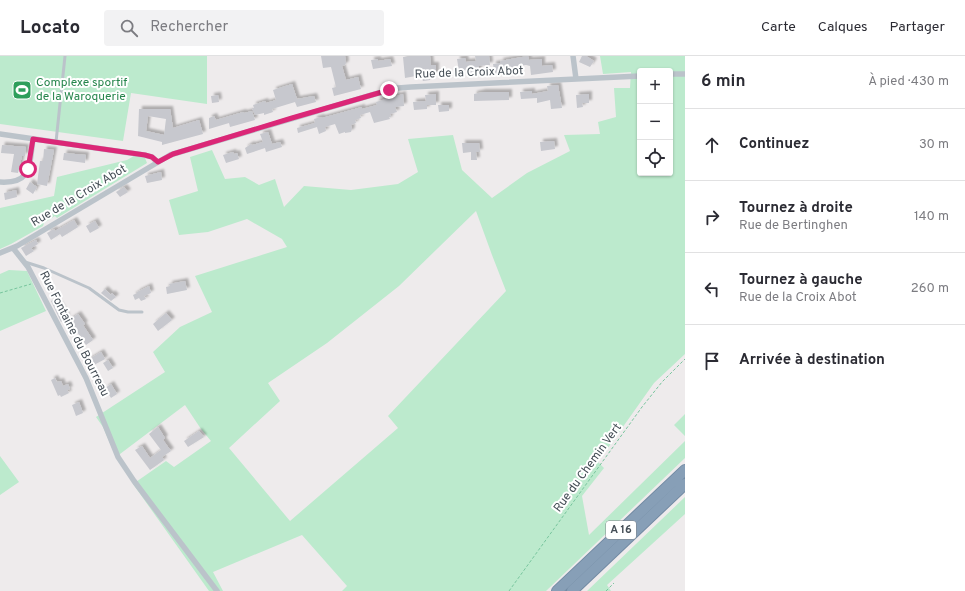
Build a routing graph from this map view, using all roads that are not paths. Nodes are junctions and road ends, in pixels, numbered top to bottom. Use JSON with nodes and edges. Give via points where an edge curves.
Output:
{"nodes":[{"id":1,"x":65,"y":56,"type":"edge"},
{"id":2,"x":573,"y":56,"type":"edge"},
{"id":3,"x":673,"y":74,"type":"edge"},
{"id":4,"x":685,"y":74,"type":"edge"},
{"id":5,"x":637,"y":76,"type":"edge"},
{"id":6,"x":576,"y":79,"type":"junction"},
{"id":7,"x":0,"y":134,"type":"edge"},
{"id":8,"x":33,"y":139,"type":"junction"},
{"id":9,"x":56,"y":142,"type":"junction"},
{"id":10,"x":158,"y":162,"type":"junction"},
{"id":11,"x":0,"y":182,"type":"edge"},
{"id":12,"x":13,"y":248,"type":"junction"},
{"id":13,"x":0,"y":253,"type":"edge"},
{"id":14,"x":24,"y":261,"type":"junction"},
{"id":15,"x":142,"y":312,"type":"dead end"},
{"id":16,"x":685,"y":470,"type":"edge"},
{"id":17,"x":685,"y":484,"type":"edge"},
{"id":18,"x":217,"y":591,"type":"edge"},
{"id":19,"x":557,"y":591,"type":"edge"},
{"id":20,"x":572,"y":591,"type":"edge"}],
"edges":[{"from":1,"to":9,"type":"lane"},
{"from":2,"to":6,"type":"street"},
{"from":3,"to":4,"type":"street"},
{"from":5,"to":6,"type":"street","name":"Rue de la Croix Abot"},
{"from":6,"to":10,"type":"street","name":"Rue de la Croix Abot","via":[[398,88],[223,138],[173,154]]},
{"from":7,"to":8,"type":"street"},
{"from":8,"to":9,"type":"street"},
{"from":8,"to":11,"type":"street","via":[[29,166],[24,176],[15,182]]},
{"from":9,"to":10,"type":"street","via":[[145,155]]},
{"from":10,"to":12,"type":"street","name":"Rue de la Croix Abot"},
{"from":12,"to":13,"type":"street","name":"Rue de la Croix Abot"},
{"from":12,"to":14,"type":"street","name":"Rue Fontaine du Bourreau"},
{"from":14,"to":15,"type":"lane","via":[[89,288],[119,310]]},
{"from":14,"to":18,"type":"street","name":"Rue Fontaine du Bourreau","via":[[88,381],[118,457]]},
{"from":16,"to":19,"type":"highway","number":"A 16"},
{"from":17,"to":20,"type":"highway","number":"A 16"}]}
